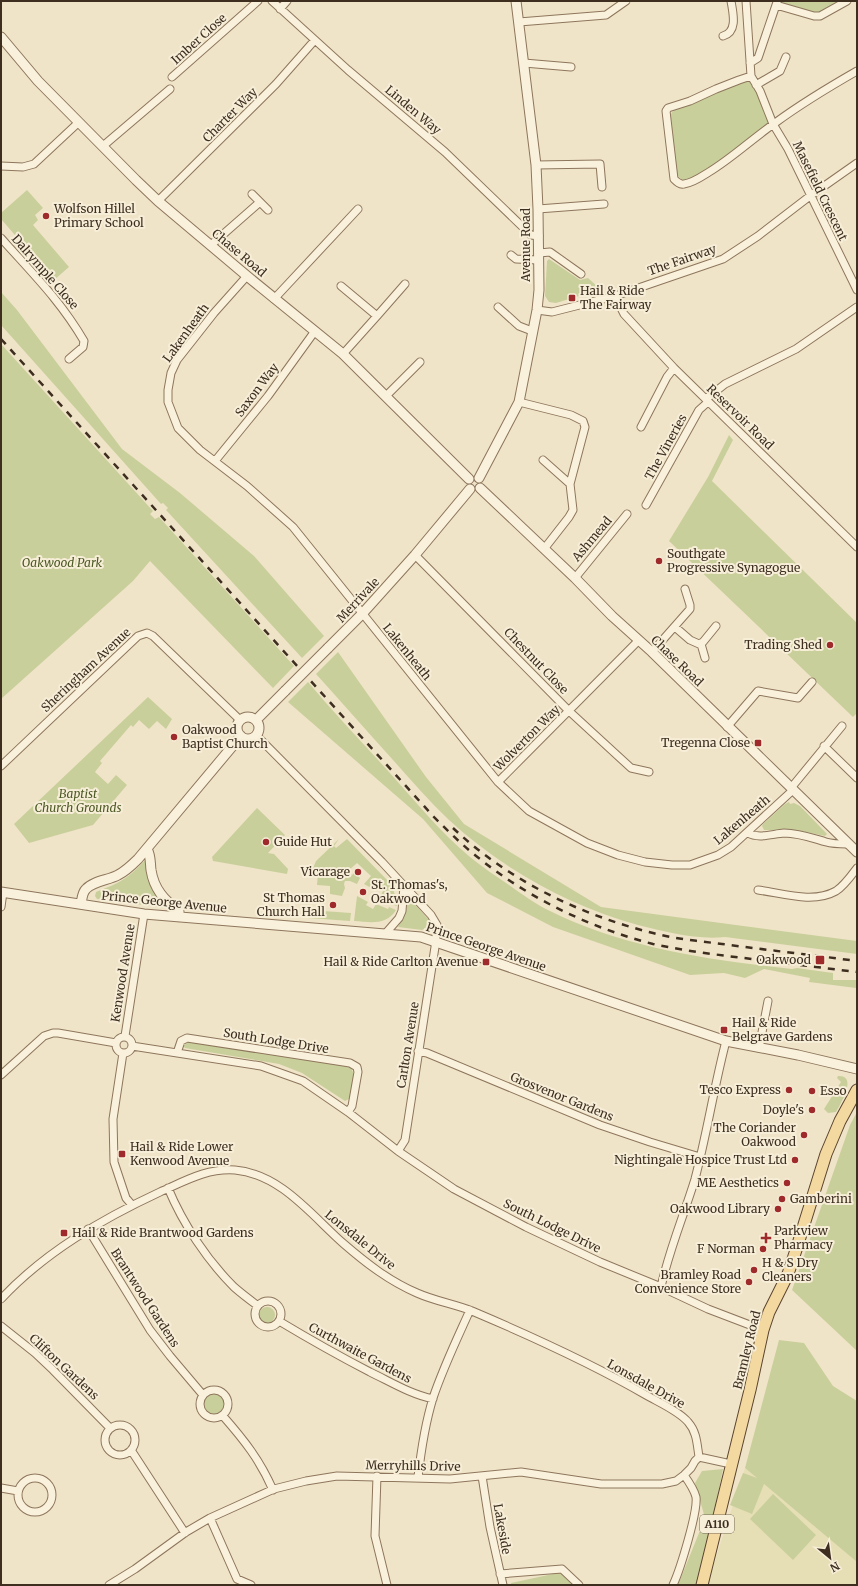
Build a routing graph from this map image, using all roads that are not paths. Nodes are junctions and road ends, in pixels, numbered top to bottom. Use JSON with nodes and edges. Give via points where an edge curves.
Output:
{"nodes":[{"id":1,"x":258,"y":1,"type":"edge"},
{"id":2,"x":272,"y":1,"type":"edge"},
{"id":3,"x":287,"y":1,"type":"edge"},
{"id":4,"x":516,"y":1,"type":"edge"},
{"id":5,"x":626,"y":1,"type":"edge"},
{"id":6,"x":731,"y":1,"type":"edge"},
{"id":7,"x":746,"y":1,"type":"edge"},
{"id":8,"x":847,"y":1,"type":"edge"},
{"id":9,"x":777,"y":3,"type":"edge"},
{"id":10,"x":280,"y":9,"type":"junction"},
{"id":11,"x":519,"y":22,"type":"junction"},
{"id":12,"x":723,"y":36,"type":"dead end"},
{"id":13,"x":1,"y":37,"type":"edge"},
{"id":14,"x":314,"y":41,"type":"junction"},
{"id":15,"x":786,"y":57,"type":"dead end"},
{"id":16,"x":524,"y":63,"type":"junction"},
{"id":17,"x":750,"y":63,"type":"junction"},
{"id":18,"x":571,"y":67,"type":"dead end"},
{"id":19,"x":857,"y":71,"type":"edge"},
{"id":20,"x":752,"y":76,"type":"junction"},
{"id":21,"x":172,"y":77,"type":"dead end"},
{"id":22,"x":756,"y":85,"type":"junction"},
{"id":23,"x":170,"y":89,"type":"dead end"},
{"id":24,"x":79,"y":122,"type":"junction"},
{"id":25,"x":773,"y":124,"type":"junction"},
{"id":26,"x":103,"y":146,"type":"junction"},
{"id":27,"x":857,"y":163,"type":"edge"},
{"id":28,"x":536,"y":165,"type":"junction"},
{"id":29,"x":1,"y":166,"type":"edge"},
{"id":30,"x":602,"y":187,"type":"dead end"},
{"id":31,"x":252,"y":194,"type":"dead end"},
{"id":32,"x":810,"y":196,"type":"junction"},
{"id":33,"x":158,"y":201,"type":"junction"},
{"id":34,"x":260,"y":202,"type":"junction"},
{"id":35,"x":604,"y":204,"type":"dead end"},
{"id":36,"x":538,"y":209,"type":"junction"},
{"id":37,"x":268,"y":210,"type":"dead end"},
{"id":38,"x":358,"y":210,"type":"dead end"},
{"id":39,"x":539,"y":236,"type":"junction"},
{"id":40,"x":1,"y":238,"type":"edge"},
{"id":41,"x":211,"y":245,"type":"junction"},
{"id":42,"x":511,"y":255,"type":"dead end"},
{"id":43,"x":539,"y":257,"type":"junction"},
{"id":44,"x":581,"y":274,"type":"dead end"},
{"id":45,"x":246,"y":276,"type":"junction"},
{"id":46,"x":405,"y":284,"type":"dead end"},
{"id":47,"x":341,"y":286,"type":"dead end"},
{"id":48,"x":857,"y":290,"type":"edge"},
{"id":49,"x":615,"y":296,"type":"junction"},
{"id":50,"x":274,"y":299,"type":"junction"},
{"id":51,"x":498,"y":307,"type":"dead end"},
{"id":52,"x":857,"y":307,"type":"edge"},
{"id":53,"x":537,"y":310,"type":"junction"},
{"id":54,"x":377,"y":316,"type":"junction"},
{"id":55,"x":314,"y":331,"type":"junction"},
{"id":56,"x":532,"y":331,"type":"junction"},
{"id":57,"x":343,"y":354,"type":"junction"},
{"id":58,"x":69,"y":359,"type":"dead end"},
{"id":59,"x":420,"y":362,"type":"dead end"},
{"id":60,"x":674,"y":368,"type":"junction"},
{"id":61,"x":386,"y":396,"type":"junction"},
{"id":62,"x":707,"y":400,"type":"junction"},
{"id":63,"x":519,"y":402,"type":"junction"},
{"id":64,"x":641,"y":427,"type":"dead end"},
{"id":65,"x":543,"y":460,"type":"dead end"},
{"id":66,"x":215,"y":461,"type":"junction"},
{"id":67,"x":479,"y":478,"type":"junction"},
{"id":68,"x":469,"y":479,"type":"junction"},
{"id":69,"x":570,"y":484,"type":"junction"},
{"id":70,"x":480,"y":488,"type":"junction"},
{"id":71,"x":470,"y":489,"type":"junction"},
{"id":72,"x":646,"y":505,"type":"dead end"},
{"id":73,"x":627,"y":514,"type":"dead end"},
{"id":74,"x":857,"y":547,"type":"edge"},
{"id":75,"x":544,"y":549,"type":"junction"},
{"id":76,"x":415,"y":555,"type":"junction"},
{"id":77,"x":575,"y":578,"type":"junction"},
{"id":78,"x":685,"y":589,"type":"dead end"},
{"id":79,"x":362,"y":614,"type":"junction"},
{"id":80,"x":716,"y":626,"type":"dead end"},
{"id":81,"x":675,"y":627,"type":"junction"},
{"id":82,"x":638,"y":641,"type":"junction"},
{"id":83,"x":701,"y":644,"type":"junction"},
{"id":84,"x":652,"y":652,"type":"junction"},
{"id":85,"x":705,"y":658,"type":"dead end"},
{"id":86,"x":812,"y":682,"type":"dead end"},
{"id":87,"x":570,"y":711,"type":"junction"},
{"id":88,"x":240,"y":720,"type":"junction"},
{"id":89,"x":256,"y":720,"type":"junction"},
{"id":90,"x":842,"y":726,"type":"dead end"},
{"id":91,"x":727,"y":727,"type":"junction"},
{"id":92,"x":256,"y":735,"type":"junction"},
{"id":93,"x":242,"y":736,"type":"junction"},
{"id":94,"x":824,"y":746,"type":"junction"},
{"id":95,"x":1,"y":766,"type":"edge"},
{"id":96,"x":649,"y":772,"type":"dead end"},
{"id":97,"x":857,"y":778,"type":"edge"},
{"id":98,"x":498,"y":782,"type":"junction"},
{"id":99,"x":792,"y":789,"type":"junction"},
{"id":100,"x":748,"y":833,"type":"junction"},
{"id":101,"x":847,"y":844,"type":"junction"},
{"id":102,"x":147,"y":849,"type":"junction"},
{"id":103,"x":857,"y":852,"type":"edge"},
{"id":104,"x":856,"y":870,"type":"edge"},
{"id":105,"x":404,"y":886,"type":"junction"},
{"id":106,"x":758,"y":890,"type":"dead end"},
{"id":107,"x":2,"y":892,"type":"edge"},
{"id":108,"x":81,"y":904,"type":"junction"},
{"id":109,"x":1,"y":907,"type":"edge"},
{"id":110,"x":144,"y":914,"type":"junction"},
{"id":111,"x":179,"y":917,"type":"junction"},
{"id":112,"x":384,"y":934,"type":"junction"},
{"id":113,"x":435,"y":942,"type":"junction"},
{"id":114,"x":768,"y":1001,"type":"dead end"},
{"id":115,"x":125,"y":1036,"type":"junction"},
{"id":116,"x":726,"y":1041,"type":"junction"},
{"id":117,"x":116,"y":1043,"type":"junction"},
{"id":118,"x":132,"y":1046,"type":"junction"},
{"id":119,"x":759,"y":1048,"type":"junction"},
{"id":120,"x":418,"y":1051,"type":"junction"},
{"id":121,"x":123,"y":1053,"type":"junction"},
{"id":122,"x":177,"y":1053,"type":"junction"},
{"id":123,"x":857,"y":1069,"type":"edge"},
{"id":124,"x":1,"y":1076,"type":"edge"},
{"id":125,"x":857,"y":1090,"type":"edge"},
{"id":126,"x":348,"y":1112,"type":"junction"},
{"id":127,"x":398,"y":1151,"type":"junction"},
{"id":128,"x":700,"y":1158,"type":"junction"},
{"id":129,"x":168,"y":1188,"type":"junction"},
{"id":130,"x":132,"y":1205,"type":"junction"},
{"id":131,"x":88,"y":1229,"type":"junction"},
{"id":132,"x":661,"y":1287,"type":"junction"},
{"id":133,"x":1,"y":1299,"type":"edge"},
{"id":134,"x":258,"y":1306,"type":"junction"},
{"id":135,"x":470,"y":1310,"type":"junction"},
{"id":136,"x":278,"y":1321,"type":"junction"},
{"id":137,"x":1,"y":1326,"type":"edge"},
{"id":138,"x":762,"y":1330,"type":"junction"},
{"id":139,"x":203,"y":1395,"type":"junction"},
{"id":140,"x":433,"y":1399,"type":"junction"},
{"id":141,"x":223,"y":1416,"type":"junction"},
{"id":142,"x":110,"y":1428,"type":"junction"},
{"id":143,"x":131,"y":1450,"type":"junction"},
{"id":144,"x":699,"y":1457,"type":"junction"},
{"id":145,"x":731,"y":1464,"type":"junction"},
{"id":146,"x":684,"y":1475,"type":"junction"},
{"id":147,"x":377,"y":1476,"type":"junction"},
{"id":148,"x":482,"y":1476,"type":"junction"},
{"id":149,"x":418,"y":1477,"type":"junction"},
{"id":150,"x":1,"y":1488,"type":"edge"},
{"id":151,"x":273,"y":1490,"type":"junction"},
{"id":152,"x":18,"y":1491,"type":"junction"},
{"id":153,"x":210,"y":1518,"type":"junction"},
{"id":154,"x":185,"y":1533,"type":"junction"},
{"id":155,"x":500,"y":1574,"type":"junction"},
{"id":156,"x":235,"y":1582,"type":"edge"},
{"id":157,"x":111,"y":1585,"type":"edge"},
{"id":158,"x":251,"y":1585,"type":"edge"},
{"id":159,"x":387,"y":1585,"type":"edge"},
{"id":160,"x":503,"y":1585,"type":"edge"},
{"id":161,"x":579,"y":1585,"type":"edge"},
{"id":162,"x":673,"y":1585,"type":"edge"},
{"id":163,"x":702,"y":1585,"type":"edge"}],
"edges":[{"from":1,"to":21,"type":"street","name":"Imber Close"},
{"from":2,"to":10,"type":"street","name":"Linden Way"},
{"from":3,"to":10,"type":"street"},
{"from":4,"to":11,"type":"street","name":"Avenue Road"},
{"from":5,"to":11,"type":"street","via":[[606,16]]},
{"from":6,"to":12,"type":"street","via":[[733,29]]},
{"from":7,"to":17,"type":"street","name":"Masefield Crescent"},
{"from":8,"to":9,"type":"street","via":[[820,16]]},
{"from":9,"to":17,"type":"street","via":[[758,58]]},
{"from":10,"to":14,"type":"street","name":"Linden Way"},
{"from":11,"to":16,"type":"street","name":"Avenue Road"},
{"from":13,"to":24,"type":"street","name":"Chase Road","via":[[38,81]]},
{"from":14,"to":33,"type":"street","name":"Charter Way","via":[[276,84]]},
{"from":14,"to":39,"type":"street","name":"Linden Way","via":[[445,152],[531,235]]},
{"from":15,"to":22,"type":"street","via":[[780,71]]},
{"from":16,"to":18,"type":"street"},
{"from":16,"to":28,"type":"street","name":"Avenue Road"},
{"from":17,"to":20,"type":"street","name":"Masefield Crescent"},
{"from":19,"to":25,"type":"street"},
{"from":20,"to":22,"type":"street","name":"Masefield Crescent"},
{"from":20,"to":25,"type":"street","via":[[668,108],[666,111],[674,179],[683,185],[697,179],[736,154]]},
{"from":22,"to":25,"type":"street","name":"Masefield Crescent"},
{"from":23,"to":26,"type":"street"},
{"from":24,"to":26,"type":"street","name":"Chase Road"},
{"from":24,"to":29,"type":"street","via":[[34,164],[22,167]]},
{"from":25,"to":32,"type":"street","name":"Masefield Crescent","via":[[788,148]]},
{"from":26,"to":33,"type":"street","name":"Chase Road"},
{"from":27,"to":32,"type":"street","name":"The Fairway"},
{"from":28,"to":30,"type":"street","via":[[600,164]]},
{"from":28,"to":36,"type":"street","name":"Avenue Road"},
{"from":31,"to":34,"type":"street"},
{"from":32,"to":48,"type":"street","name":"Masefield Crescent"},
{"from":32,"to":49,"type":"street","name":"The Fairway","via":[[723,259]]},
{"from":33,"to":41,"type":"street","name":"Chase Road"},
{"from":34,"to":37,"type":"street"},
{"from":34,"to":41,"type":"street"},
{"from":35,"to":36,"type":"street"},
{"from":36,"to":39,"type":"street","name":"Avenue Road"},
{"from":38,"to":50,"type":"street"},
{"from":39,"to":43,"type":"street","name":"Avenue Road"},
{"from":40,"to":58,"type":"street","name":"Dalrymple Close","via":[[54,297],[84,341],[83,347]]},
{"from":41,"to":45,"type":"street","name":"Chase Road"},
{"from":42,"to":43,"type":"street","via":[[516,259]]},
{"from":43,"to":44,"type":"street","via":[[550,252]]},
{"from":43,"to":53,"type":"street","name":"Avenue Road"},
{"from":45,"to":50,"type":"street","name":"Chase Road"},
{"from":45,"to":66,"type":"street","name":"Lakenheath","via":[[177,360],[171,373],[168,390],[168,402],[178,428]]},
{"from":46,"to":54,"type":"street"},
{"from":47,"to":54,"type":"street"},
{"from":49,"to":53,"type":"street","name":"The Fairway","via":[[552,312]]},
{"from":49,"to":60,"type":"street","name":"Reservoir Road","via":[[624,314]]},
{"from":50,"to":55,"type":"street","name":"Chase Road"},
{"from":51,"to":56,"type":"street","via":[[519,326]]},
{"from":52,"to":62,"type":"street","name":"The Vineries","via":[[796,349],[725,384]]},
{"from":53,"to":56,"type":"street","name":"Avenue Road"},
{"from":54,"to":57,"type":"street"},
{"from":55,"to":57,"type":"street","name":"Chase Road"},
{"from":55,"to":66,"type":"street","name":"Saxon Way","via":[[268,396]]},
{"from":56,"to":63,"type":"street","name":"Avenue Road"},
{"from":57,"to":61,"type":"street","name":"Chase Road"},
{"from":59,"to":61,"type":"street"},
{"from":60,"to":62,"type":"street","name":"Reservoir Road"},
{"from":60,"to":64,"type":"street"},
{"from":61,"to":68,"type":"street","name":"Chase Road"},
{"from":62,"to":72,"type":"street","name":"The Vineries"},
{"from":62,"to":74,"type":"street","name":"Reservoir Road"},
{"from":63,"to":67,"type":"street","name":"Avenue Road"},
{"from":63,"to":69,"type":"street","via":[[571,415],[583,421],[585,427]]},
{"from":65,"to":69,"type":"street"},
{"from":66,"to":79,"type":"street","name":"Lakenheath","via":[[293,527]]},
{"from":67,"to":68,"type":"street","via":[[474,476]]},
{"from":67,"to":70,"type":"street","via":[[482,483]]},
{"from":68,"to":71,"type":"street","via":[[467,484]]},
{"from":69,"to":75,"type":"street","via":[[573,510]]},
{"from":70,"to":71,"type":"street","via":[[475,491]]},
{"from":70,"to":75,"type":"street","name":"Chase Road"},
{"from":71,"to":76,"type":"street","name":"Merrivale"},
{"from":73,"to":77,"type":"street","name":"Ashmead"},
{"from":75,"to":77,"type":"street","name":"Chase Road"},
{"from":76,"to":79,"type":"street","name":"Merrivale"},
{"from":76,"to":87,"type":"street","name":"Chestnut Close"},
{"from":77,"to":82,"type":"street","name":"Chase Road"},
{"from":78,"to":81,"type":"street","via":[[691,607]]},
{"from":79,"to":89,"type":"street","name":"Merrivale","bridge":true},
{"from":79,"to":98,"type":"street","name":"Lakenheath"},
{"from":80,"to":83,"type":"street"},
{"from":81,"to":83,"type":"street","via":[[690,640]]},
{"from":81,"to":84,"type":"street"},
{"from":82,"to":84,"type":"street","name":"Chase Road"},
{"from":82,"to":87,"type":"street","name":"Wolverton Way"},
{"from":83,"to":85,"type":"street"},
{"from":84,"to":91,"type":"street","name":"Chase Road"},
{"from":86,"to":91,"type":"street","via":[[798,698],[758,691]]},
{"from":87,"to":96,"type":"street","name":"Chestnut Close","via":[[632,768]]},
{"from":87,"to":98,"type":"street","name":"Wolverton Way"},
{"from":88,"to":89,"type":"street","via":[[248,717]]},
{"from":88,"to":93,"type":"street","via":[[237,728]]},
{"from":88,"to":95,"type":"street","name":"Sheringham Avenue","via":[[153,636],[144,633]]},
{"from":89,"to":92,"type":"street","via":[[259,727]]},
{"from":90,"to":94,"type":"street","name":"Lakenheath"},
{"from":91,"to":99,"type":"street","name":"Chase Road"},
{"from":92,"to":93,"type":"street","via":[[248,738]]},
{"from":92,"to":105,"type":"street"},
{"from":93,"to":102,"type":"street"},
{"from":94,"to":97,"type":"street"},
{"from":94,"to":99,"type":"street","name":"Lakenheath"},
{"from":98,"to":100,"type":"street","name":"Lakenheath","via":[[529,811],[555,826],[618,856],[645,862],[690,865],[718,855]]},
{"from":99,"to":100,"type":"street","name":"Lakenheath"},
{"from":99,"to":101,"type":"street","name":"Chase Road"},
{"from":100,"to":101,"type":"street","via":[[752,836],[798,834],[831,843]]},
{"from":101,"to":103,"type":"street","name":"Chase Road"},
{"from":102,"to":108,"type":"street","via":[[118,876],[86,889]]},
{"from":102,"to":111,"type":"street","via":[[156,889],[179,911]]},
{"from":104,"to":106,"type":"street","via":[[836,890],[819,897],[810,898]]},
{"from":105,"to":112,"type":"street","via":[[402,911]]},
{"from":105,"to":113,"type":"street","via":[[437,925]]},
{"from":107,"to":108,"type":"street","name":"Prince George Avenue"},
{"from":107,"to":109,"type":"street"},
{"from":108,"to":110,"type":"street","name":"Prince George Avenue"},
{"from":110,"to":111,"type":"street","name":"Prince George Avenue"},
{"from":110,"to":115,"type":"street","name":"Kenwood Avenue"},
{"from":111,"to":112,"type":"street","name":"Prince George Avenue"},
{"from":112,"to":113,"type":"street","name":"Prince George Avenue","via":[[415,936]]},
{"from":113,"to":116,"type":"street","name":"Prince George Avenue"},
{"from":113,"to":120,"type":"street","name":"Carlton Avenue"},
{"from":114,"to":119,"type":"street"},
{"from":115,"to":117,"type":"street","via":[[119,1038]]},
{"from":115,"to":118,"type":"street","via":[[130,1039]]},
{"from":116,"to":119,"type":"street","name":"Prince George Avenue"},
{"from":116,"to":128,"type":"street"},
{"from":117,"to":121,"type":"street","via":[[117,1049]]},
{"from":117,"to":124,"type":"street","via":[[50,1033]]},
{"from":118,"to":121,"type":"street","via":[[129,1051]]},
{"from":118,"to":122,"type":"street","name":"South Lodge Drive"},
{"from":119,"to":123,"type":"street","name":"Prince George Avenue"},
{"from":120,"to":127,"type":"street","name":"Carlton Avenue","via":[[404,1140]]},
{"from":120,"to":128,"type":"street","name":"Grosvenor Gardens","via":[[600,1125]]},
{"from":121,"to":130,"type":"street","via":[[113,1119],[114,1162],[126,1198]]},
{"from":122,"to":126,"type":"street","name":"South Lodge Drive","via":[[261,1066],[303,1081]]},
{"from":122,"to":126,"type":"street","name":"South Lodge Drive","via":[[181,1041],[187,1038],[350,1063],[357,1067],[358,1072],[352,1106]]},
{"from":125,"to":138,"type":"main road","name":"Bramley Road","number":"A110","via":[[826,1154],[795,1254]]},
{"from":126,"to":127,"type":"street","name":"South Lodge Drive"},
{"from":127,"to":132,"type":"street","name":"South Lodge Drive","via":[[454,1189],[526,1227]]},
{"from":128,"to":132,"type":"street"},
{"from":129,"to":130,"type":"street","name":"Lonsdale Drive"},
{"from":129,"to":134,"type":"street","via":[[210,1259],[235,1287]]},
{"from":129,"to":135,"type":"street","name":"Lonsdale Drive","via":[[199,1174],[222,1170],[251,1173],[270,1180],[366,1262],[393,1281],[418,1294]]},
{"from":130,"to":131,"type":"street","name":"Lonsdale Drive"},
{"from":131,"to":133,"type":"street","name":"Lonsdale Drive","via":[[40,1263]]},
{"from":131,"to":139,"type":"street","name":"Brantwood Gardens","via":[[150,1330]]},
{"from":132,"to":138,"type":"street","name":"South Lodge Drive"},
{"from":134,"to":136,"type":"street","via":[[264,1302],[275,1304],[280,1310]]},
{"from":134,"to":136,"type":"street","via":[[255,1317],[262,1326],[269,1327]]},
{"from":135,"to":140,"type":"street"},
{"from":135,"to":144,"type":"street","name":"Lonsdale Drive","via":[[624,1382],[686,1419],[695,1433]]},
{"from":136,"to":140,"type":"street","name":"Curthwaite Gardens","via":[[388,1381],[410,1392]]},
{"from":137,"to":142,"type":"street","name":"Clifton Gardens","via":[[54,1370]]},
{"from":138,"to":145,"type":"main road","name":"Bramley Road","number":"A110"},
{"from":139,"to":141,"type":"street","via":[[200,1404],[206,1416]]},
{"from":139,"to":141,"type":"street","via":[[216,1390],[225,1394],[229,1403]]},
{"from":140,"to":149,"type":"street","via":[[422,1443]]},
{"from":141,"to":151,"type":"street","via":[[249,1446]]},
{"from":142,"to":143,"type":"street","via":[[120,1424],[133,1431],[135,1441]]},
{"from":142,"to":143,"type":"street","via":[[104,1441],[108,1450],[117,1455],[127,1454]]},
{"from":143,"to":154,"type":"street"},
{"from":144,"to":145,"type":"street"},
{"from":144,"to":146,"type":"street","name":"Merryhills Drive"},
{"from":145,"to":163,"type":"main road","number":"A110"},
{"from":146,"to":148,"type":"street","name":"Merryhills Drive","via":[[676,1481],[662,1484],[601,1484],[521,1472]]},
{"from":146,"to":162,"type":"street","via":[[695,1493],[696,1506]]},
{"from":147,"to":149,"type":"street","name":"Merryhills Drive"},
{"from":147,"to":151,"type":"street","name":"Merryhills Drive","via":[[336,1476]]},
{"from":147,"to":159,"type":"street","via":[[375,1536]]},
{"from":148,"to":149,"type":"street","name":"Merryhills Drive","via":[[450,1479]]},
{"from":148,"to":155,"type":"street","name":"Lakeside"},
{"from":150,"to":152,"type":"street"},
{"from":151,"to":153,"type":"street","name":"Merryhills Drive"},
{"from":152,"to":152,"type":"street","via":[[25,1481],[36,1478],[46,1482],[52,1498],[47,1508],[31,1512],[22,1506]]},
{"from":153,"to":154,"type":"street","name":"Merryhills Drive"},
{"from":153,"to":156,"type":"street"},
{"from":154,"to":157,"type":"street","name":"Merryhills Drive"},
{"from":155,"to":160,"type":"street","name":"Lakeside"},
{"from":155,"to":161,"type":"street","via":[[562,1569]]},
{"from":156,"to":158,"type":"street"}]}
